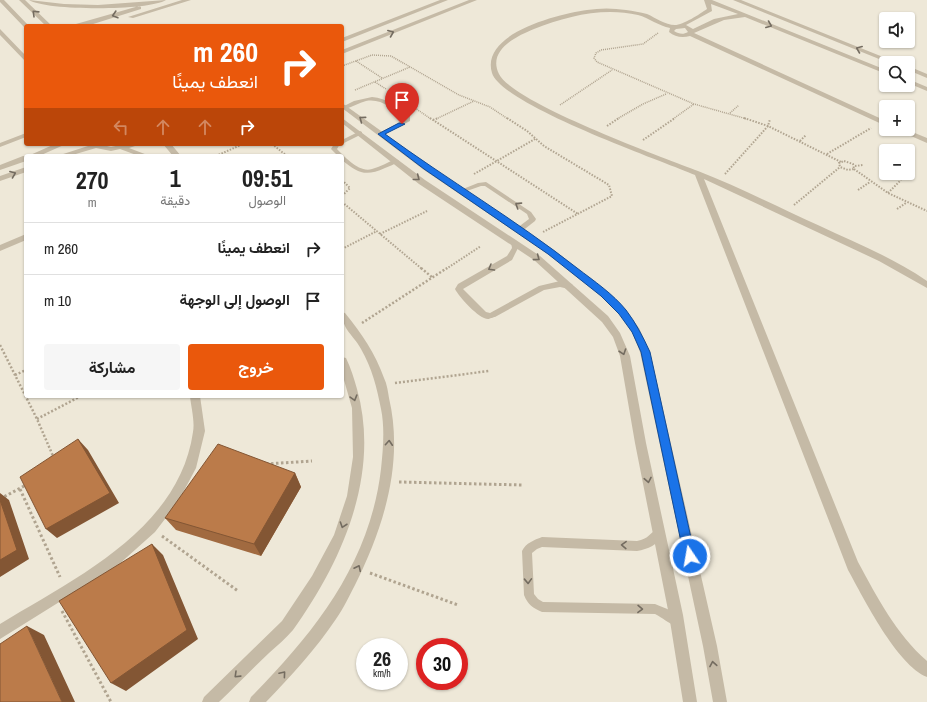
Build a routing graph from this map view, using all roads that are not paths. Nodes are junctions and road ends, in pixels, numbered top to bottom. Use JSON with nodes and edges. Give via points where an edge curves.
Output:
{"nodes":[{"id":1,"x":1,"y":0,"type":"edge"},
{"id":2,"x":22,"y":0,"type":"edge"},
{"id":3,"x":32,"y":0,"type":"edge"},
{"id":4,"x":164,"y":0,"type":"edge"},
{"id":5,"x":188,"y":0,"type":"edge"},
{"id":6,"x":445,"y":0,"type":"edge"},
{"id":7,"x":474,"y":0,"type":"edge"},
{"id":8,"x":708,"y":0,"type":"edge"},
{"id":9,"x":736,"y":0,"type":"edge"},
{"id":10,"x":747,"y":16,"type":"junction"},
{"id":11,"x":24,"y":24,"type":"edge"},
{"id":12,"x":47,"y":24,"type":"edge"},
{"id":13,"x":84,"y":24,"type":"edge"},
{"id":14,"x":107,"y":24,"type":"edge"},
{"id":15,"x":674,"y":26,"type":"junction"},
{"id":16,"x":0,"y":31,"type":"edge"},
{"id":17,"x":692,"y":33,"type":"junction"},
{"id":18,"x":344,"y":39,"type":"edge"},
{"id":19,"x":372,"y":40,"type":"junction"},
{"id":20,"x":344,"y":51,"type":"edge"},
{"id":21,"x":879,"y":57,"type":"edge"},
{"id":22,"x":24,"y":58,"type":"edge"},
{"id":23,"x":344,"y":58,"type":"edge"},
{"id":24,"x":877,"y":68,"type":"edge"},
{"id":25,"x":915,"y":71,"type":"edge"},
{"id":26,"x":927,"y":76,"type":"edge"},
{"id":27,"x":915,"y":84,"type":"edge"},
{"id":28,"x":927,"y":89,"type":"edge"},
{"id":29,"x":344,"y":106,"type":"edge"},
{"id":30,"x":344,"y":107,"type":"edge"},
{"id":31,"x":344,"y":121,"type":"edge"},
{"id":32,"x":879,"y":121,"type":"edge"},
{"id":33,"x":360,"y":133,"type":"junction"},
{"id":34,"x":381,"y":134,"type":"junction"},
{"id":35,"x":24,"y":136,"type":"edge"},
{"id":36,"x":915,"y":136,"type":"edge"},
{"id":37,"x":344,"y":141,"type":"edge"},
{"id":38,"x":927,"y":141,"type":"edge"},
{"id":39,"x":0,"y":145,"type":"edge"},
{"id":40,"x":57,"y":146,"type":"edge"},
{"id":41,"x":89,"y":146,"type":"edge"},
{"id":42,"x":97,"y":146,"type":"edge"},
{"id":43,"x":129,"y":146,"type":"edge"},
{"id":44,"x":169,"y":146,"type":"edge"},
{"id":45,"x":336,"y":146,"type":"edge"},
{"id":46,"x":121,"y":148,"type":"junction"},
{"id":47,"x":37,"y":154,"type":"edge"},
{"id":48,"x":67,"y":154,"type":"edge"},
{"id":49,"x":140,"y":154,"type":"edge"},
{"id":50,"x":175,"y":154,"type":"edge"},
{"id":51,"x":338,"y":154,"type":"edge"},
{"id":52,"x":24,"y":159,"type":"edge"},
{"id":53,"x":344,"y":159,"type":"edge"},
{"id":54,"x":396,"y":161,"type":"junction"},
{"id":55,"x":0,"y":168,"type":"edge"},
{"id":56,"x":24,"y":170,"type":"edge"},
{"id":57,"x":698,"y":174,"type":"junction"},
{"id":58,"x":0,"y":179,"type":"edge"},
{"id":59,"x":461,"y":191,"type":"junction"},
{"id":60,"x":519,"y":230,"type":"junction"},
{"id":61,"x":24,"y":238,"type":"edge"},
{"id":62,"x":510,"y":240,"type":"junction"},
{"id":63,"x":0,"y":248,"type":"edge"},
{"id":64,"x":927,"y":284,"type":"edge"},
{"id":65,"x":569,"y":286,"type":"junction"},
{"id":66,"x":344,"y":318,"type":"edge"},
{"id":67,"x":344,"y":364,"type":"edge"},
{"id":68,"x":195,"y":398,"type":"edge"},
{"id":69,"x":658,"y":534,"type":"junction"},
{"id":70,"x":677,"y":622,"type":"junction"},
{"id":71,"x":0,"y":632,"type":"edge"},
{"id":72,"x":927,"y":670,"type":"edge"},
{"id":73,"x":209,"y":702,"type":"edge"},
{"id":74,"x":256,"y":702,"type":"edge"},
{"id":75,"x":690,"y":702,"type":"edge"},
{"id":76,"x":720,"y":702,"type":"edge"}],
"edges":[{"from":1,"to":11,"type":"street"},
{"from":12,"to":2,"type":"street","one_way":true},
{"from":3,"to":4,"type":"street","via":[[85,6]]},
{"from":4,"to":13,"type":"street","one_way":true},
{"from":5,"to":14,"type":"street"},
{"from":6,"to":18,"type":"street"},
{"from":19,"to":7,"type":"street","one_way":true},
{"from":8,"to":10,"type":"street"},
{"from":8,"to":15,"type":"street","via":[[710,10]]},
{"from":21,"to":9,"type":"street","one_way":true},
{"from":10,"to":17,"type":"street","via":[[728,16],[715,20]]},
{"from":10,"to":24,"type":"street","one_way":true},
{"from":15,"to":17,"type":"street","via":[[688,27]]},
{"from":15,"to":17,"type":"street","via":[[671,28],[673,33],[682,36]]},
{"from":15,"to":57,"type":"street","via":[[639,14],[615,11],[591,11],[569,15],[513,35],[499,47],[493,60],[496,75],[508,90],[550,112]]},
{"from":16,"to":22,"type":"street"},
{"from":17,"to":32,"type":"street"},
{"from":19,"to":20,"type":"street"},
{"from":19,"to":23,"type":"street","via":[[359,52]]},
{"from":25,"to":26,"type":"street"},
{"from":27,"to":28,"type":"street"},
{"from":29,"to":34,"type":"lane","via":[[366,98],[381,98],[408,117],[402,124]]},
{"from":34,"to":30,"type":"street","one_way":true},
{"from":31,"to":33,"type":"street"},
{"from":33,"to":37,"type":"lane"},
{"from":33,"to":54,"type":"street"},
{"from":34,"to":59,"type":"street"},
{"from":35,"to":39,"type":"lane"},
{"from":36,"to":38,"type":"street"},
{"from":40,"to":47,"type":"street"},
{"from":41,"to":48,"type":"street"},
{"from":42,"to":46,"type":"street"},
{"from":43,"to":46,"type":"street"},
{"from":44,"to":50,"type":"street"},
{"from":45,"to":51,"type":"lane","via":[[334,149]]},
{"from":46,"to":49,"type":"street"},
{"from":52,"to":55,"type":"street"},
{"from":53,"to":54,"type":"lane","via":[[365,173]]},
{"from":54,"to":62,"type":"street","one_way":true,"via":[[422,182]]},
{"from":58,"to":56,"type":"street","one_way":true},
{"from":57,"to":64,"type":"street","via":[[893,264]]},
{"from":57,"to":72,"type":"street","via":[[853,566],[880,615],[912,658]]},
{"from":59,"to":60,"type":"street"},
{"from":60,"to":59,"type":"lane","one_way":true,"via":[[533,219],[529,213],[486,184]]},
{"from":60,"to":62,"type":"street"},
{"from":76,"to":60,"type":"street","one_way":true,"via":[[645,352],[636,331],[622,311],[551,252]]},
{"from":61,"to":63,"type":"street"},
{"from":62,"to":65,"type":"street","one_way":true,"via":[[537,258]]},
{"from":62,"to":65,"type":"lane","one_way":true,"via":[[516,248],[510,258],[461,286],[461,293],[483,314],[492,316],[542,288],[560,284]]},
{"from":65,"to":69,"type":"street","one_way":true,"via":[[606,319],[617,336],[625,356]]},
{"from":74,"to":66,"type":"street","one_way":true,"via":[[330,617],[358,569],[376,524],[387,482],[390,430],[382,385],[370,354]]},
{"from":67,"to":73,"type":"street","one_way":true,"via":[[358,408],[359,457],[352,496],[339,537],[317,581],[287,626]]},
{"from":68,"to":71,"type":"street","via":[[199,430],[190,468],[174,498],[151,528],[113,562]]},
{"from":69,"to":70,"type":"street"},
{"from":69,"to":70,"type":"lane","one_way":true,"via":[[654,540],[637,546],[542,542],[534,545],[527,551],[529,595],[534,603],[542,607],[655,609]]},
{"from":70,"to":75,"type":"street"}]}
